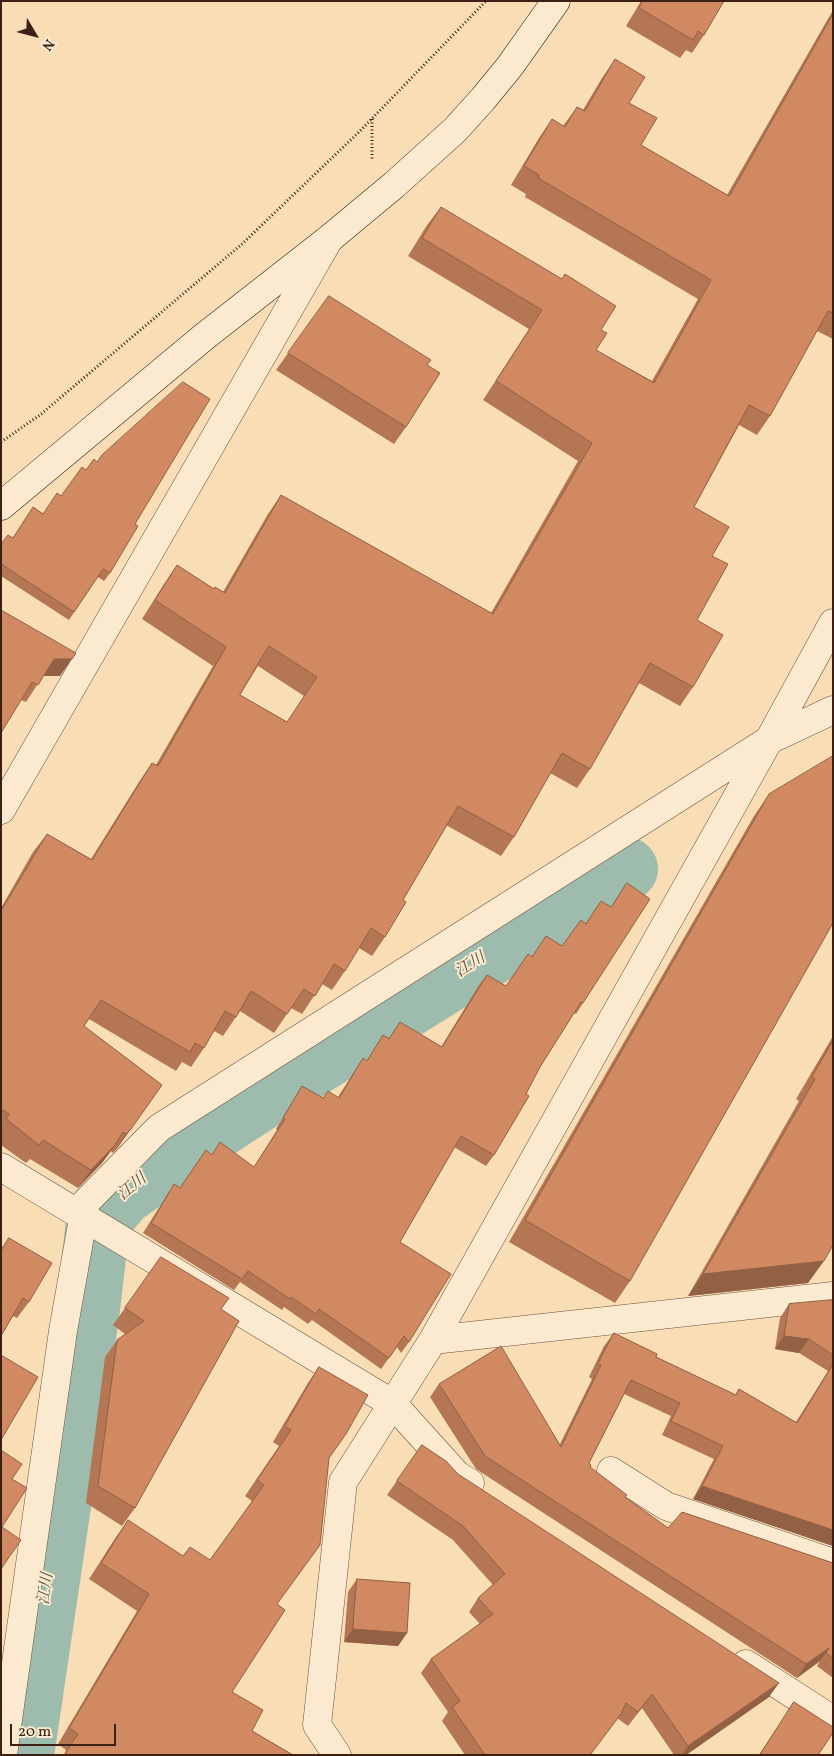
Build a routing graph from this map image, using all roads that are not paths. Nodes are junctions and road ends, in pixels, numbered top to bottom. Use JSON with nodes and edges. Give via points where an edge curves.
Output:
{"nodes":[{"id":1,"x":556,"y":1,"type":"edge"},
{"id":2,"x":329,"y":239,"type":"junction"},
{"id":3,"x":1,"y":506,"type":"edge"},
{"id":4,"x":833,"y":623,"type":"edge"},
{"id":5,"x":833,"y":710,"type":"edge"},
{"id":6,"x":769,"y":740,"type":"junction"},
{"id":7,"x":1,"y":810,"type":"edge"},
{"id":8,"x":1,"y":1167,"type":"edge"},
{"id":9,"x":84,"y":1216,"type":"junction"},
{"id":10,"x":833,"y":1296,"type":"edge"},
{"id":11,"x":433,"y":1340,"type":"junction"},
{"id":12,"x":393,"y":1404,"type":"junction"},
{"id":13,"x":611,"y":1472,"type":"dead end"},
{"id":14,"x":490,"y":1496,"type":"edge"},
{"id":15,"x":833,"y":1563,"type":"edge"},
{"id":16,"x":724,"y":1650,"type":"edge"},
{"id":17,"x":833,"y":1720,"type":"edge"},
{"id":18,"x":3,"y":1755,"type":"edge"},
{"id":19,"x":337,"y":1755,"type":"edge"}],
"edges":[{"from":1,"to":2,"type":"street","via":[[510,66],[455,130]]},
{"from":2,"to":3,"type":"street","via":[[205,336]]},
{"from":2,"to":7,"type":"street"},
{"from":4,"to":6,"type":"street"},
{"from":5,"to":6,"type":"street"},
{"from":6,"to":9,"type":"street","via":[[159,1128],[86,1202]]},
{"from":6,"to":11,"type":"street"},
{"from":8,"to":9,"type":"street"},
{"from":9,"to":12,"type":"street"},
{"from":9,"to":18,"type":"street","via":[[63,1331]]},
{"from":10,"to":11,"type":"street"},
{"from":11,"to":12,"type":"street"},
{"from":12,"to":14,"type":"street","via":[[457,1475]]},
{"from":12,"to":19,"type":"street","via":[[343,1482],[317,1725]]},
{"from":13,"to":15,"type":"street","via":[[666,1506]]},
{"from":16,"to":17,"type":"street"}]}
